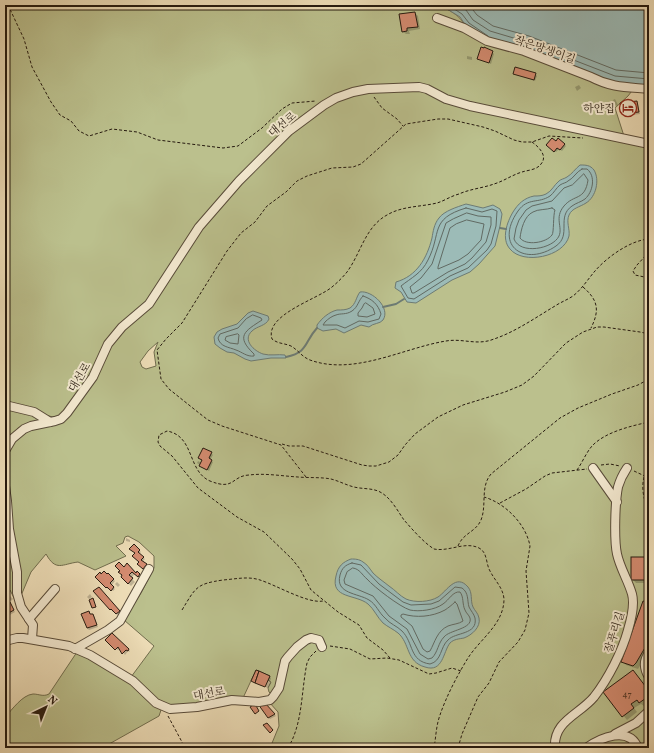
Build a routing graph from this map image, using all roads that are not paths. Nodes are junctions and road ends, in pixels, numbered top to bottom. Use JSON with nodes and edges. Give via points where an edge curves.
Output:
{"nodes":[{"id":1,"x":437,"y":18,"type":"dead end"},
{"id":2,"x":649,"y":89,"type":"edge"},
{"id":3,"x":649,"y":144,"type":"edge"},
{"id":4,"x":5,"y":405,"type":"edge"},
{"id":5,"x":50,"y":422,"type":"junction"},
{"id":6,"x":5,"y":450,"type":"edge"},
{"id":7,"x":593,"y":468,"type":"road end"},
{"id":8,"x":627,"y":468,"type":"road end"},
{"id":9,"x":5,"y":486,"type":"edge"},
{"id":10,"x":617,"y":502,"type":"junction"},
{"id":11,"x":149,"y":569,"type":"dead end"},
{"id":12,"x":55,"y":589,"type":"dead end"},
{"id":13,"x":29,"y":619,"type":"junction"},
{"id":14,"x":32,"y":639,"type":"junction"},
{"id":15,"x":5,"y":642,"type":"edge"},
{"id":16,"x":322,"y":647,"type":"road end"},
{"id":17,"x":75,"y":648,"type":"junction"},
{"id":18,"x":649,"y":653,"type":"edge"},
{"id":19,"x":649,"y":677,"type":"edge"},
{"id":20,"x":649,"y":711,"type":"edge"},
{"id":21,"x":633,"y":725,"type":"junction"},
{"id":22,"x":605,"y":738,"type":"junction"},
{"id":23,"x":636,"y":744,"type":"edge"},
{"id":24,"x":555,"y":748,"type":"edge"},
{"id":25,"x":586,"y":748,"type":"edge"}],
"edges":[{"from":1,"to":2,"type":"lane","name":"작은망생이길","via":[[464,28],[486,41],[524,52],[602,83]]},
{"from":3,"to":5,"type":"lane","name":"대선로","via":[[470,106],[419,87],[370,89],[353,92],[332,101],[289,131],[218,204],[199,227],[149,304],[122,327],[108,344],[93,377],[74,406],[61,419]]},
{"from":4,"to":5,"type":"lane","via":[[34,412]]},
{"from":5,"to":6,"type":"lane","name":"대선로","via":[[24,429],[12,439]]},
{"from":7,"to":10,"type":"lane"},
{"from":8,"to":10,"type":"lane","name":"잘푸리길","via":[[620,481]]},
{"from":9,"to":13,"type":"lane","via":[[17,572],[18,599]]},
{"from":10,"to":24,"type":"lane","name":"잘푸리길","via":[[617,554],[632,594],[628,630],[617,660],[594,696],[560,727]]},
{"from":11,"to":17,"type":"lane","via":[[120,621]]},
{"from":12,"to":13,"type":"lane"},
{"from":13,"to":14,"type":"lane","via":[[33,625]]},
{"from":14,"to":15,"type":"lane","name":"대선로","via":[[16,638]]},
{"from":14,"to":17,"type":"lane","name":"대선로"},
{"from":16,"to":17,"type":"lane","name":"대선로","via":[[319,640],[311,638],[297,647],[285,661],[279,688],[270,700],[232,700],[180,709],[170,709],[156,703],[133,681]]},
{"from":18,"to":19,"type":"lane","via":[[645,660]]},
{"from":20,"to":21,"type":"lane"},
{"from":21,"to":22,"type":"lane"},
{"from":21,"to":23,"type":"lane","via":[[631,731]]},
{"from":22,"to":23,"type":"lane","via":[[625,735]]},
{"from":22,"to":25,"type":"lane"}]}
